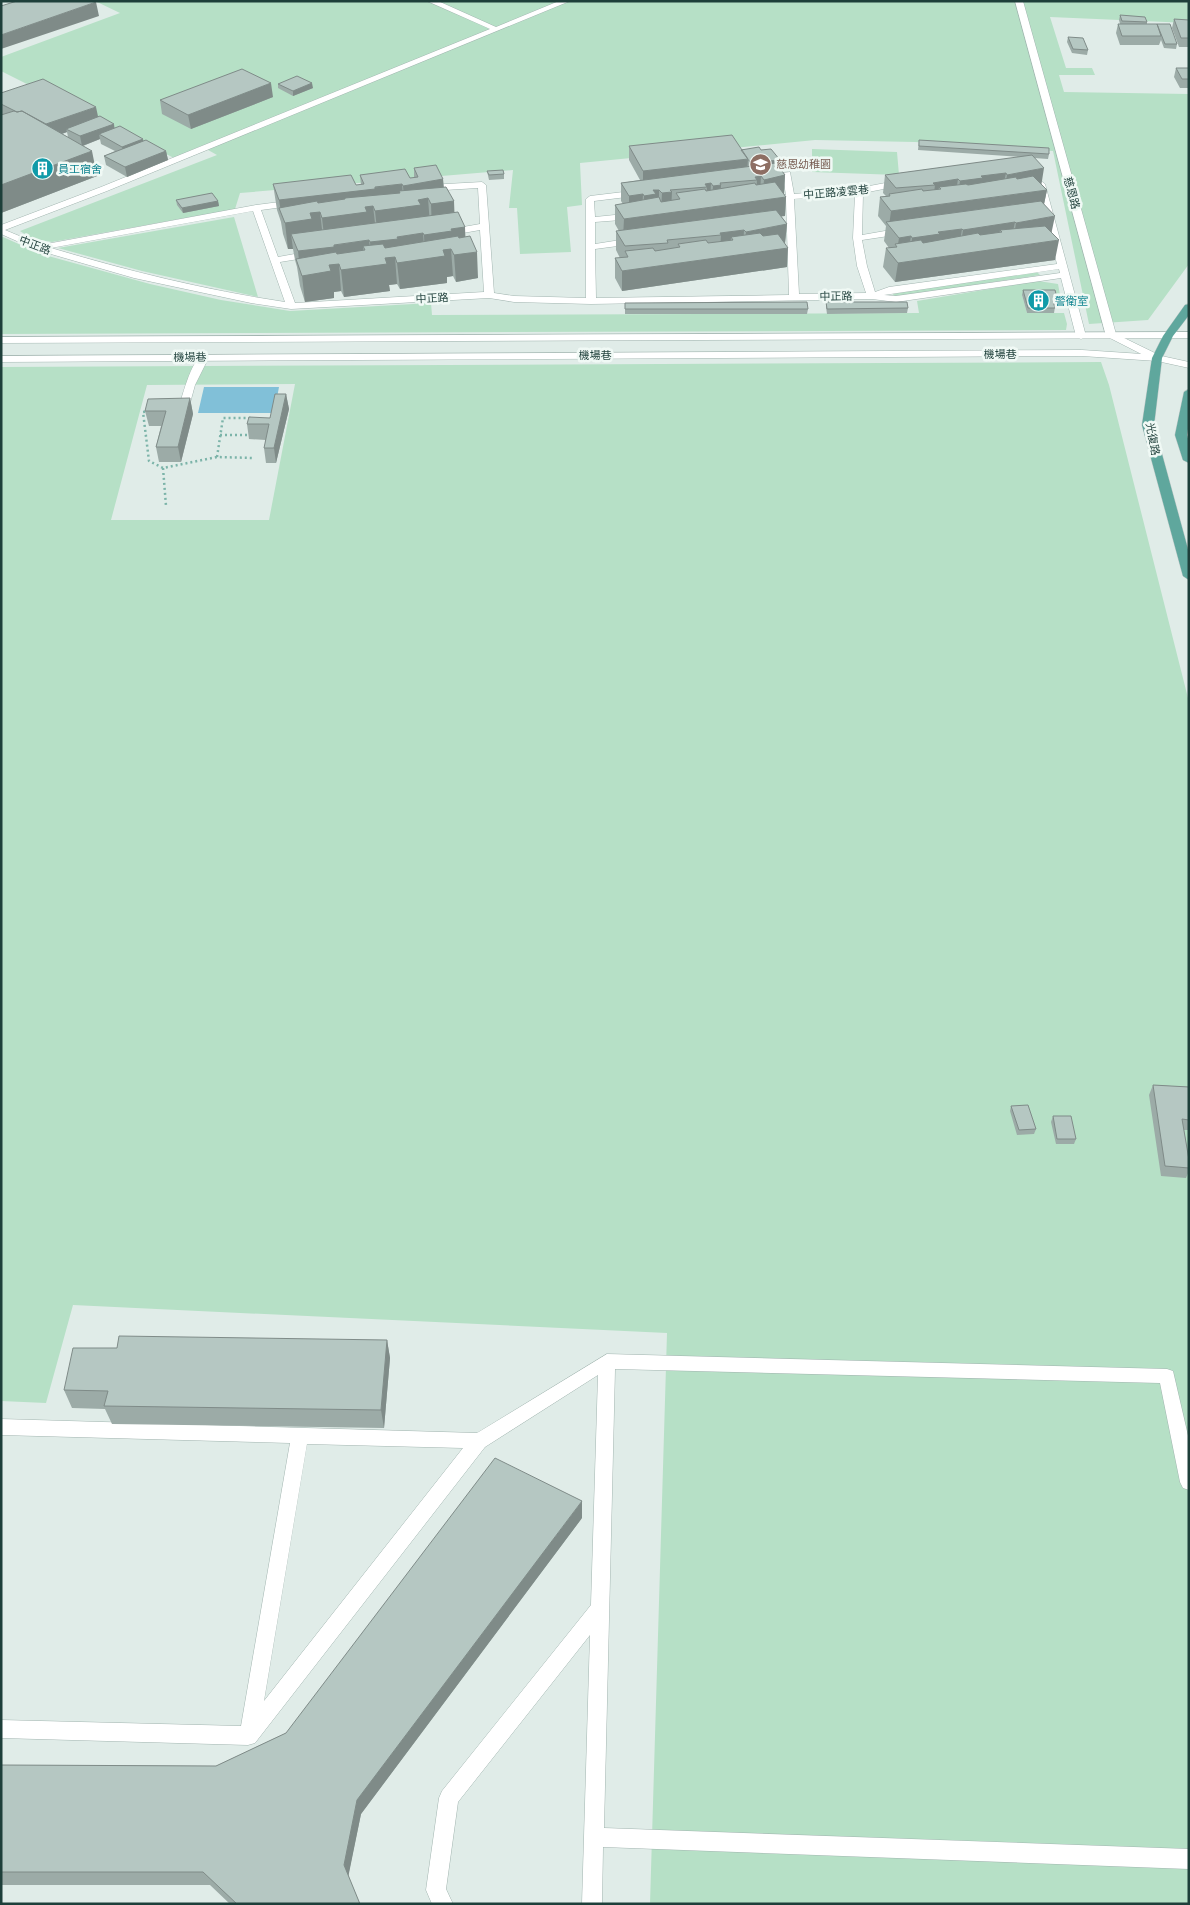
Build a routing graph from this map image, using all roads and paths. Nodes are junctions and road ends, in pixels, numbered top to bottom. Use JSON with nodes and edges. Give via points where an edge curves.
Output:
{"nodes":[{"id":1,"x":431,"y":1,"type":"edge"},
{"id":2,"x":566,"y":1,"type":"edge"},
{"id":3,"x":1019,"y":1,"type":"edge"},
{"id":4,"x":495,"y":29,"type":"junction"},
{"id":5,"x":1038,"y":173,"type":"edge"},
{"id":6,"x":758,"y":178,"type":"edge"},
{"id":7,"x":907,"y":182,"type":"edge"},
{"id":8,"x":416,"y":189,"type":"edge"},
{"id":9,"x":859,"y":191,"type":"junction"},
{"id":10,"x":649,"y":192,"type":"edge"},
{"id":11,"x":790,"y":196,"type":"junction"},
{"id":12,"x":761,"y":200,"type":"edge"},
{"id":13,"x":303,"y":202,"type":"edge"},
{"id":14,"x":256,"y":208,"type":"junction"},
{"id":15,"x":644,"y":216,"type":"edge"},
{"id":16,"x":591,"y":220,"type":"junction"},
{"id":17,"x":485,"y":226,"type":"junction"},
{"id":18,"x":1,"y":230,"type":"edge"},
{"id":19,"x":914,"y":230,"type":"edge"},
{"id":20,"x":437,"y":234,"type":"edge"},
{"id":21,"x":857,"y":238,"type":"junction"},
{"id":22,"x":647,"y":239,"type":"edge"},
{"id":23,"x":590,"y":247,"type":"junction"},
{"id":24,"x":40,"y":248,"type":"junction"},
{"id":25,"x":322,"y":252,"type":"edge"},
{"id":26,"x":275,"y":260,"type":"junction"},
{"id":27,"x":1062,"y":271,"type":"junction"},
{"id":28,"x":489,"y":295,"type":"junction"},
{"id":29,"x":872,"y":296,"type":"junction"},
{"id":30,"x":794,"y":297,"type":"junction"},
{"id":31,"x":591,"y":301,"type":"junction"},
{"id":32,"x":291,"y":306,"type":"junction"},
{"id":33,"x":1189,"y":307,"type":"edge"},
{"id":34,"x":1189,"y":335,"type":"edge"},
{"id":35,"x":966,"y":336,"type":"junction"},
{"id":36,"x":1081,"y":336,"type":"junction"},
{"id":37,"x":1111,"y":336,"type":"junction"},
{"id":38,"x":1168,"y":336,"type":"junction"},
{"id":39,"x":1,"y":340,"type":"edge"},
{"id":40,"x":971,"y":354,"type":"junction"},
{"id":41,"x":204,"y":357,"type":"junction"},
{"id":42,"x":1157,"y":358,"type":"junction"},
{"id":43,"x":1,"y":359,"type":"edge"},
{"id":44,"x":1189,"y":364,"type":"edge"},
{"id":45,"x":1189,"y":392,"type":"edge"},
{"id":46,"x":183,"y":409,"type":"joint"},
{"id":47,"x":257,"y":418,"type":"edge"},
{"id":48,"x":220,"y":435,"type":"junction"},
{"id":49,"x":247,"y":435,"type":"edge"},
{"id":50,"x":217,"y":457,"type":"junction"},
{"id":51,"x":254,"y":458,"type":"dead end"},
{"id":52,"x":1189,"y":460,"type":"edge"},
{"id":53,"x":163,"y":468,"type":"junction"},
{"id":54,"x":166,"y":506,"type":"dead end"},
{"id":55,"x":1189,"y":576,"type":"edge"},
{"id":56,"x":608,"y":1361,"type":"junction"},
{"id":57,"x":1,"y":1427,"type":"edge"},
{"id":58,"x":300,"y":1436,"type":"junction"},
{"id":59,"x":479,"y":1441,"type":"junction"},
{"id":60,"x":1189,"y":1482,"type":"edge"},
{"id":61,"x":601,"y":1607,"type":"junction"},
{"id":62,"x":1,"y":1729,"type":"edge"},
{"id":63,"x":248,"y":1736,"type":"junction"},
{"id":64,"x":594,"y":1837,"type":"junction"},
{"id":65,"x":1189,"y":1859,"type":"edge"},
{"id":66,"x":443,"y":1904,"type":"edge"},
{"id":67,"x":592,"y":1904,"type":"edge"}],
"edges":[{"from":1,"to":4,"type":"lane"},
{"from":2,"to":4,"type":"lane"},
{"from":3,"to":37,"type":"street","name":"慈恩路"},
{"from":4,"to":18,"type":"lane"},
{"from":5,"to":27,"type":"lane","via":[[1041,211]]},
{"from":6,"to":11,"type":"lane","name":"中正路凌雲巷","via":[[787,174]]},
{"from":7,"to":9,"type":"lane","name":"中正路凌雲巷"},
{"from":8,"to":17,"type":"lane","via":[[482,185]]},
{"from":9,"to":11,"type":"lane","name":"中正路凌雲巷"},
{"from":9,"to":21,"type":"lane"},
{"from":10,"to":16,"type":"lane","via":[[590,199]]},
{"from":11,"to":12,"type":"lane"},
{"from":11,"to":30,"type":"lane","via":[[785,220]]},
{"from":13,"to":14,"type":"lane"},
{"from":14,"to":24,"type":"lane"},
{"from":14,"to":26,"type":"lane"},
{"from":15,"to":16,"type":"lane"},
{"from":16,"to":23,"type":"lane"},
{"from":17,"to":20,"type":"lane"},
{"from":17,"to":28,"type":"lane"},
{"from":18,"to":24,"type":"lane","name":"中正路"},
{"from":19,"to":21,"type":"lane"},
{"from":21,"to":29,"type":"lane"},
{"from":22,"to":23,"type":"lane"},
{"from":23,"to":31,"type":"lane"},
{"from":24,"to":32,"type":"lane","name":"中正路","via":[[138,276]]},
{"from":25,"to":26,"type":"lane"},
{"from":26,"to":32,"type":"lane"},
{"from":27,"to":29,"type":"lane","name":"中正路","via":[[896,299]]},
{"from":27,"to":36,"type":"lane"},
{"from":28,"to":31,"type":"lane","name":"中正路","via":[[514,299]]},
{"from":28,"to":32,"type":"lane","name":"中正路"},
{"from":29,"to":30,"type":"lane","name":"中正路"},
{"from":30,"to":31,"type":"lane","name":"中正路"},
{"from":33,"to":38,"type":"main road","name":"光復路"},
{"from":34,"to":38,"type":"street","name":"機場巷"},
{"from":35,"to":36,"type":"street","name":"機場巷"},
{"from":35,"to":39,"type":"street","name":"機場巷"},
{"from":35,"to":40,"type":"street"},
{"from":36,"to":37,"type":"street","name":"機場巷"},
{"from":37,"to":38,"type":"street","name":"機場巷"},
{"from":37,"to":42,"type":"street"},
{"from":38,"to":42,"type":"main road","name":"光復路"},
{"from":40,"to":41,"type":"street","name":"機場巷"},
{"from":40,"to":42,"type":"street","name":"機場巷","via":[[1082,353]]},
{"from":41,"to":43,"type":"street","name":"機場巷"},
{"from":41,"to":46,"type":"lane"},
{"from":42,"to":44,"type":"street","name":"機場巷"},
{"from":42,"to":55,"type":"main road","name":"光復路","via":[[1148,425]]},
{"from":45,"to":52,"type":"main road","via":[[1181,435]]},
{"from":46,"to":53,"type":"path","via":[[142,412],[149,461]]},
{"from":47,"to":48,"type":"path","via":[[223,418]]},
{"from":48,"to":49,"type":"path"},
{"from":48,"to":50,"type":"path"},
{"from":50,"to":51,"type":"path"},
{"from":50,"to":53,"type":"path"},
{"from":53,"to":54,"type":"path"},
{"from":56,"to":59,"type":"lane"},
{"from":56,"to":60,"type":"lane","via":[[1167,1376]]},
{"from":56,"to":61,"type":"lane"},
{"from":57,"to":58,"type":"lane"},
{"from":58,"to":59,"type":"lane"},
{"from":58,"to":63,"type":"lane"},
{"from":59,"to":63,"type":"lane"},
{"from":61,"to":64,"type":"lane"},
{"from":61,"to":66,"type":"lane","via":[[449,1798],[436,1890]]},
{"from":62,"to":63,"type":"lane"},
{"from":64,"to":65,"type":"lane"},
{"from":64,"to":67,"type":"lane"}]}
